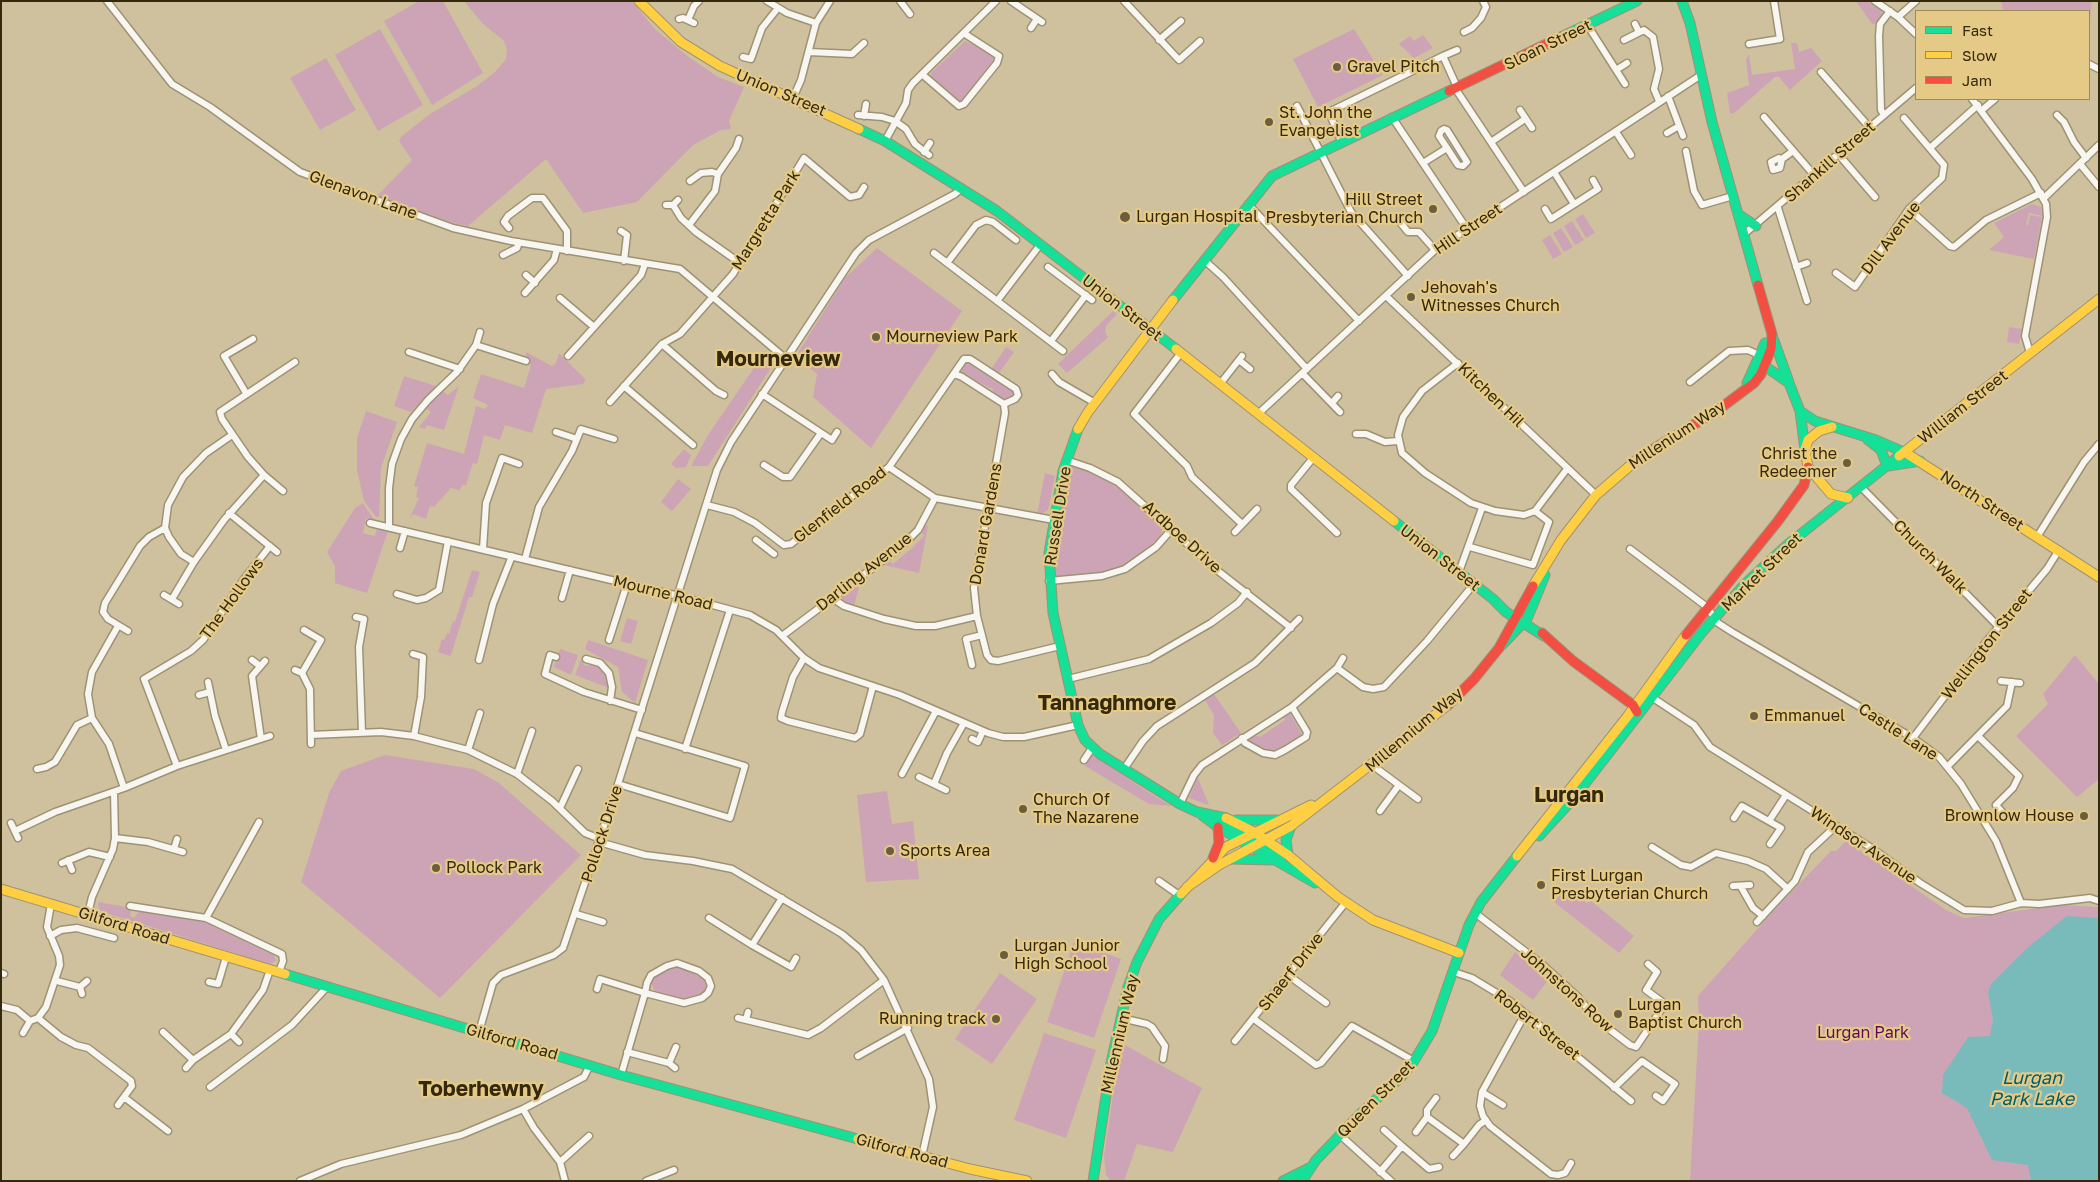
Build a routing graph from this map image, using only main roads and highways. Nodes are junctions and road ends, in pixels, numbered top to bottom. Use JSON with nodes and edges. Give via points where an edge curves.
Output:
{"nodes":[{"id":1,"x":639,"y":1,"type":"edge"},
{"id":2,"x":1637,"y":1,"type":"edge"},
{"id":3,"x":1682,"y":1,"type":"edge"},
{"id":4,"x":1738,"y":214,"type":"junction"},
{"id":5,"x":1756,"y":226,"type":"road end"},
{"id":6,"x":2099,"y":299,"type":"edge"},
{"id":7,"x":1767,"y":320,"type":"junction"},
{"id":8,"x":1150,"y":328,"type":"junction"},
{"id":9,"x":1772,"y":334,"type":"junction"},
{"id":10,"x":1764,"y":363,"type":"junction"},
{"id":11,"x":1789,"y":383,"type":"junction"},
{"id":12,"x":1800,"y":411,"type":"junction"},
{"id":13,"x":1835,"y":427,"type":"junction"},
{"id":14,"x":1863,"y":436,"type":"junction"},
{"id":15,"x":1805,"y":450,"type":"junction"},
{"id":16,"x":1906,"y":453,"type":"junction"},
{"id":17,"x":1920,"y":461,"type":"junction"},
{"id":18,"x":1887,"y":466,"type":"junction"},
{"id":19,"x":1808,"y":467,"type":"junction"},
{"id":20,"x":1804,"y":485,"type":"junction"},
{"id":21,"x":1596,"y":495,"type":"joint"},
{"id":22,"x":1848,"y":498,"type":"junction"},
{"id":23,"x":1830,"y":510,"type":"junction"},
{"id":24,"x":1552,"y":554,"type":"junction"},
{"id":25,"x":2099,"y":577,"type":"edge"},
{"id":26,"x":1520,"y":618,"type":"junction"},
{"id":27,"x":1634,"y":706,"type":"junction"},
{"id":28,"x":1641,"y":714,"type":"junction"},
{"id":29,"x":1582,"y":773,"type":"junction"},
{"id":30,"x":1590,"y":779,"type":"junction"},
{"id":31,"x":1319,"y":803,"type":"junction"},
{"id":32,"x":1202,"y":813,"type":"junction"},
{"id":33,"x":1230,"y":820,"type":"junction"},
{"id":34,"x":1278,"y":820,"type":"junction"},
{"id":35,"x":1547,"y":823,"type":"junction"},
{"id":36,"x":1291,"y":826,"type":"junction"},
{"id":37,"x":1218,"y":827,"type":"junction"},
{"id":38,"x":1253,"y":839,"type":"junction"},
{"id":39,"x":1288,"y":855,"type":"junction"},
{"id":40,"x":1212,"y":858,"type":"junction"},
{"id":41,"x":1228,"y":860,"type":"junction"},
{"id":42,"x":1275,"y":860,"type":"junction"},
{"id":43,"x":1198,"y":874,"type":"junction"},
{"id":44,"x":1312,"y":881,"type":"junction"},
{"id":45,"x":1,"y":888,"type":"edge"},
{"id":46,"x":1187,"y":888,"type":"junction"},
{"id":47,"x":1333,"y":893,"type":"junction"},
{"id":48,"x":1459,"y":953,"type":"junction"},
{"id":49,"x":1096,"y":1167,"type":"junction"},
{"id":50,"x":1309,"y":1168,"type":"junction"},
{"id":51,"x":1305,"y":1179,"type":"edge"},
{"id":52,"x":1027,"y":1181,"type":"edge"},
{"id":53,"x":1093,"y":1181,"type":"edge"},
{"id":54,"x":1100,"y":1181,"type":"edge"},
{"id":55,"x":1283,"y":1181,"type":"edge"}],
"edges":[{"from":1,"to":8,"type":"main road","name":"Union Street","via":[[681,42],[720,66],[885,141],[962,188]]},
{"from":2,"to":8,"type":"main road","name":"Sloan Street","via":[[1272,176]]},
{"from":3,"to":4,"type":"main road"},
{"from":4,"to":5,"type":"main road"},
{"from":4,"to":7,"type":"main road"},
{"from":6,"to":16,"type":"main road","name":"William Street"},
{"from":7,"to":9,"type":"main road"},
{"from":7,"to":10,"type":"main road"},
{"from":8,"to":26,"type":"main road","name":"Union Street"},
{"from":8,"to":32,"type":"main road","name":"Russell Drive","via":[[1074,437],[1054,520],[1049,581],[1060,646],[1082,736],[1092,748],[1124,769],[1180,804]]},
{"from":9,"to":10,"type":"main road"},
{"from":9,"to":11,"type":"main road"},
{"from":10,"to":11,"type":"main road"},
{"from":10,"to":21,"type":"main road","name":"Millenium Way","via":[[1736,396],[1640,456]]},
{"from":11,"to":12,"type":"main road"},
{"from":12,"to":13,"type":"main road","via":[[1815,421]]},
{"from":12,"to":15,"type":"main road"},
{"from":13,"to":14,"type":"main road"},
{"from":13,"to":15,"type":"main road","via":[[1815,433]]},
{"from":14,"to":16,"type":"main road","name":"North Street"},
{"from":14,"to":18,"type":"main road","via":[[1881,450]]},
{"from":15,"to":19,"type":"main road"},
{"from":16,"to":17,"type":"main road","name":"North Street"},
{"from":16,"to":18,"type":"main road","name":"Market Street"},
{"from":17,"to":18,"type":"main road"},
{"from":17,"to":25,"type":"main road","name":"North Street"},
{"from":18,"to":22,"type":"main road","name":"Market Street"},
{"from":19,"to":20,"type":"main road","name":"Market Street"},
{"from":19,"to":22,"type":"main road","via":[[1831,494]]},
{"from":20,"to":23,"type":"main road","via":[[1814,486],[1829,500]]},
{"from":20,"to":27,"type":"main road","name":"Market Street"},
{"from":21,"to":24,"type":"main road","name":"Millennium Way"},
{"from":22,"to":23,"type":"main road","name":"Market Street"},
{"from":23,"to":28,"type":"main road","name":"Market Street","via":[[1787,544],[1745,584],[1703,631]]},
{"from":24,"to":26,"type":"main road","name":"Millennium Way"},
{"from":24,"to":26,"type":"main road","name":"Millennium Way","via":[[1545,574]]},
{"from":26,"to":27,"type":"main road","name":"Union Street"},
{"from":26,"to":31,"type":"main road","name":"Millennium Way","via":[[1474,679],[1450,703]]},
{"from":27,"to":28,"type":"main road","name":"Union Street"},
{"from":27,"to":29,"type":"main road","name":"Market Street"},
{"from":28,"to":30,"type":"main road","name":"Market Street"},
{"from":29,"to":30,"type":"main road"},
{"from":29,"to":35,"type":"main road","name":"Market Street"},
{"from":30,"to":35,"type":"main road","name":"Market Street"},
{"from":31,"to":34,"type":"main road","name":"Millennium Way"},
{"from":31,"to":36,"type":"main road","name":"Millennium Way"},
{"from":31,"to":38,"type":"main road"},
{"from":32,"to":33,"type":"main road"},
{"from":32,"to":37,"type":"main road"},
{"from":32,"to":38,"type":"main road"},
{"from":33,"to":34,"type":"main road"},
{"from":33,"to":38,"type":"main road"},
{"from":34,"to":38,"type":"main road","name":"Millennium Way"},
{"from":35,"to":48,"type":"main road","name":"Queen Street","via":[[1481,902]]},
{"from":36,"to":38,"type":"main road","name":"Millennium Way"},
{"from":36,"to":39,"type":"main road","via":[[1286,840]]},
{"from":37,"to":38,"type":"main road"},
{"from":37,"to":40,"type":"main road","via":[[1219,843]]},
{"from":38,"to":39,"type":"main road"},
{"from":38,"to":40,"type":"main road","name":"Millennium Way"},
{"from":38,"to":41,"type":"main road","name":"Millennium Way"},
{"from":38,"to":42,"type":"main road"},
{"from":38,"to":43,"type":"main road"},
{"from":38,"to":44,"type":"main road"},
{"from":39,"to":47,"type":"main road"},
{"from":40,"to":43,"type":"main road","name":"Millennium Way"},
{"from":41,"to":42,"type":"main road"},
{"from":41,"to":46,"type":"main road","name":"Millennium Way"},
{"from":42,"to":44,"type":"main road"},
{"from":43,"to":46,"type":"main road","name":"Millennium Way"},
{"from":44,"to":47,"type":"main road"},
{"from":45,"to":52,"type":"main road","name":"Gilford Road","via":[[621,1075]]},
{"from":46,"to":49,"type":"main road","name":"Millennium Way","via":[[1159,919],[1128,987],[1104,1100]]},
{"from":47,"to":48,"type":"main road","via":[[1387,927]]},
{"from":48,"to":50,"type":"main road","name":"Queen Street","via":[[1432,1031],[1414,1061]]},
{"from":49,"to":53,"type":"main road","name":"Millennium Way"},
{"from":49,"to":54,"type":"main road","name":"Millennium Way"},
{"from":50,"to":51,"type":"main road","name":"Queen Street"},
{"from":50,"to":55,"type":"main road"}]}
